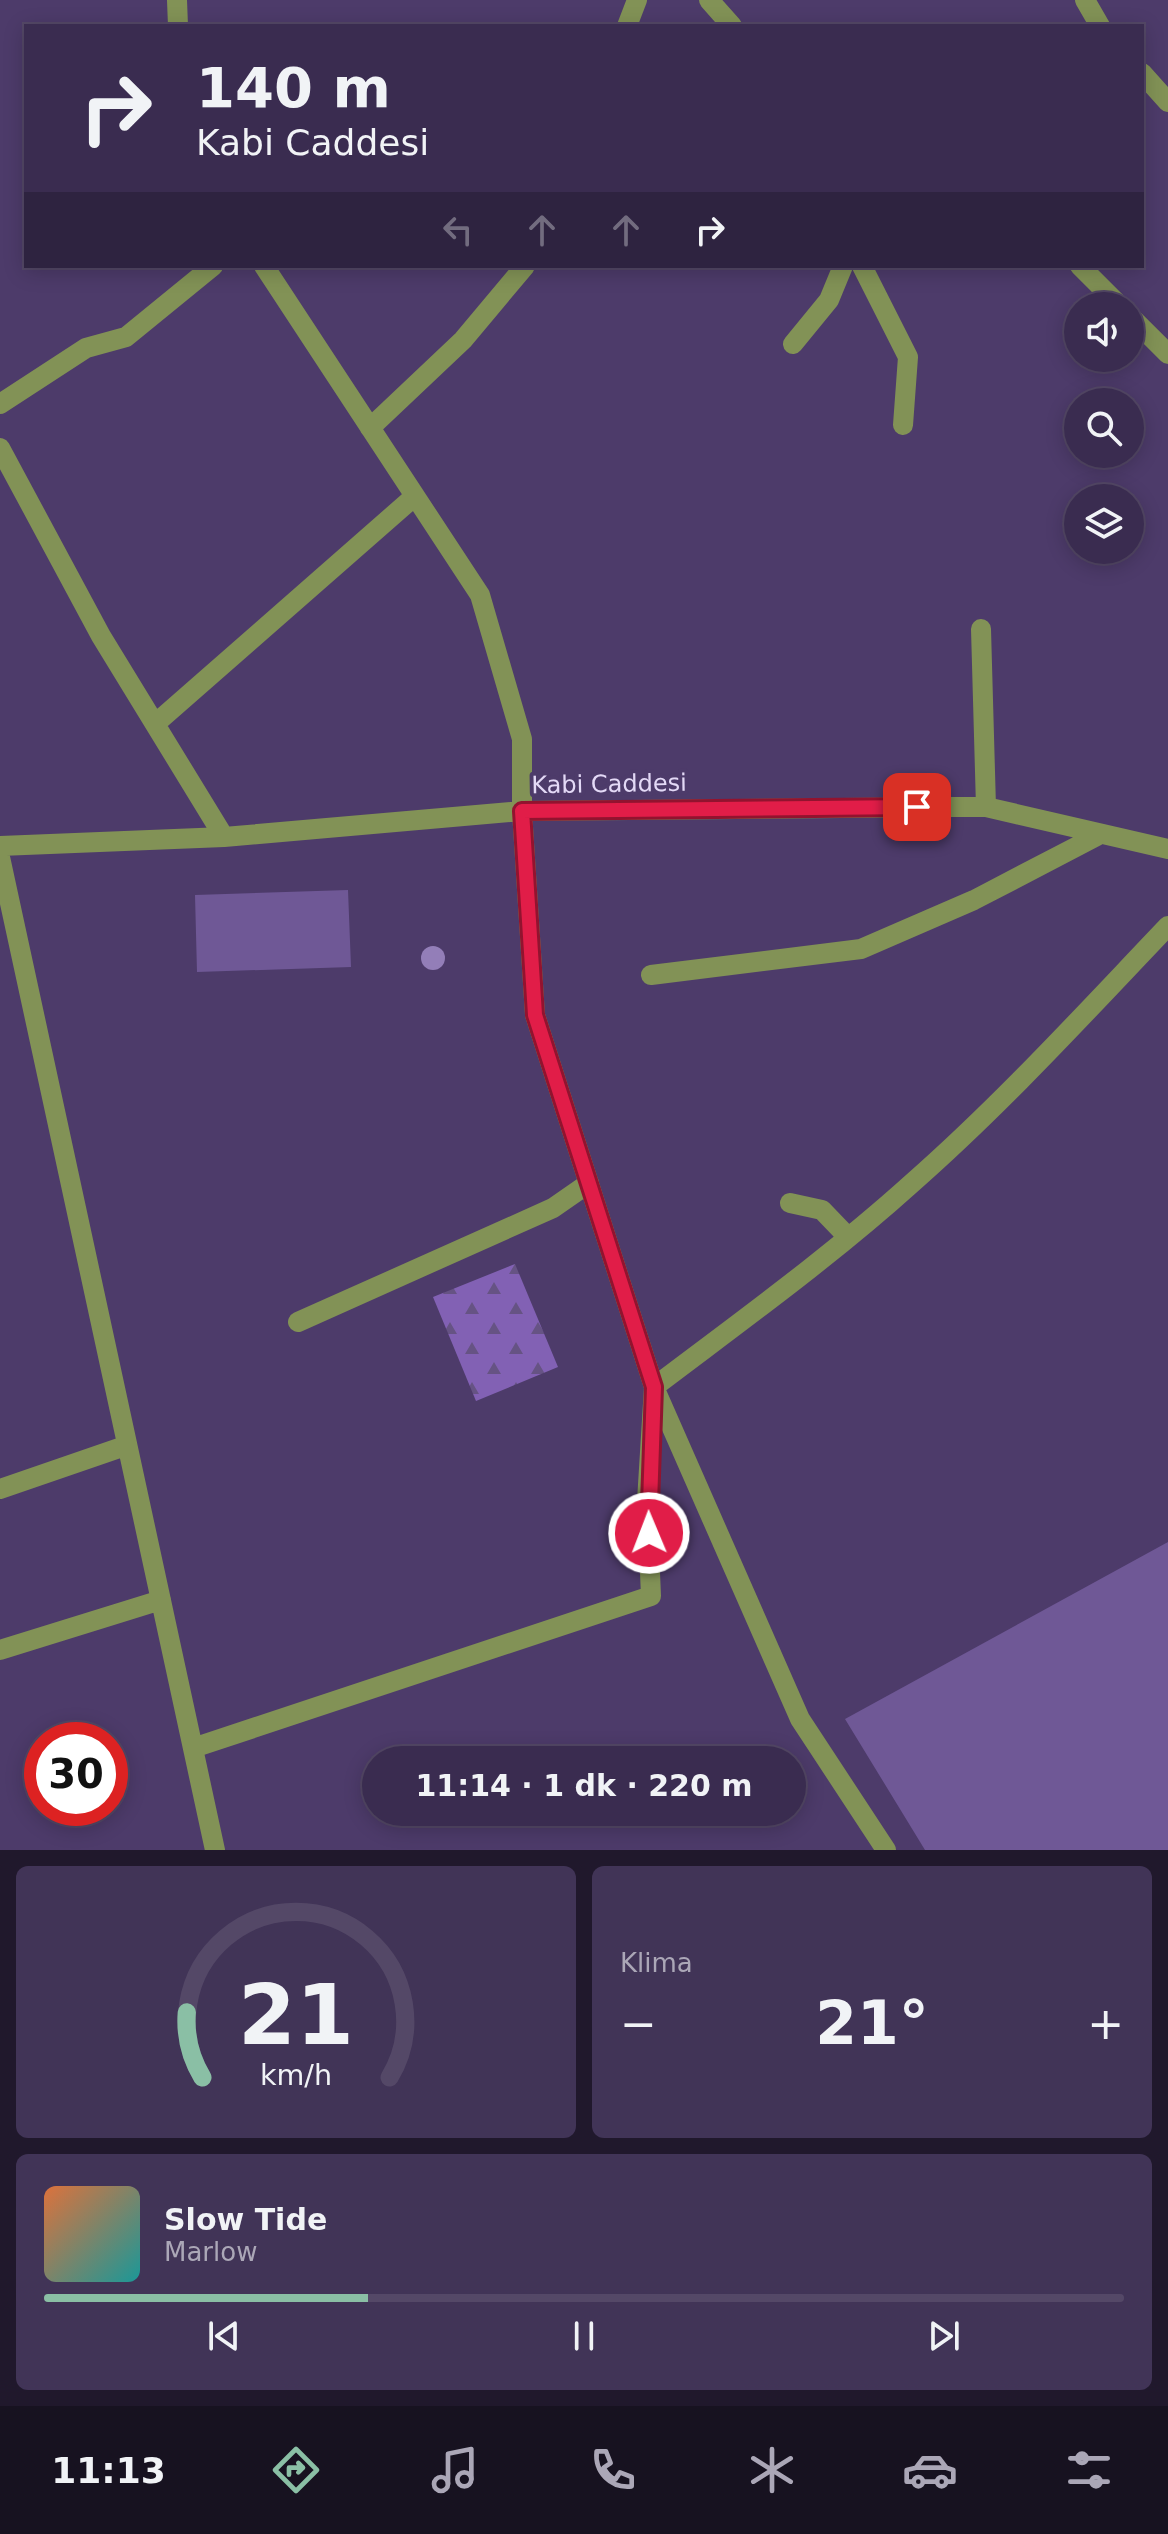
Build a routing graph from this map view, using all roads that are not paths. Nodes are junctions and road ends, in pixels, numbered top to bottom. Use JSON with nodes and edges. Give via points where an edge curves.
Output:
{"nodes":[{"id":1,"x":177,"y":0,"type":"edge"},
{"id":2,"x":637,"y":0,"type":"edge"},
{"id":3,"x":709,"y":0,"type":"edge"},
{"id":4,"x":1085,"y":0,"type":"edge"},
{"id":5,"x":178,"y":24,"type":"edge"},
{"id":6,"x":628,"y":24,"type":"edge"},
{"id":7,"x":730,"y":24,"type":"edge"},
{"id":8,"x":1099,"y":24,"type":"edge"},
{"id":9,"x":1144,"y":75,"type":"edge"},
{"id":10,"x":1168,"y":102,"type":"edge"},
{"id":11,"x":211,"y":268,"type":"edge"},
{"id":12,"x":265,"y":268,"type":"edge"},
{"id":13,"x":523,"y":268,"type":"edge"},
{"id":14,"x":842,"y":268,"type":"edge"},
{"id":15,"x":863,"y":268,"type":"edge"},
{"id":16,"x":1082,"y":268,"type":"edge"},
{"id":17,"x":1106,"y":292,"type":"edge"},
{"id":18,"x":1144,"y":330,"type":"edge"},
{"id":19,"x":793,"y":344,"type":"dead end"},
{"id":20,"x":1168,"y":354,"type":"edge"},
{"id":21,"x":0,"y":404,"type":"edge"},
{"id":22,"x":903,"y":425,"type":"dead end"},
{"id":23,"x":370,"y":428,"type":"junction"},
{"id":24,"x":0,"y":448,"type":"edge"},
{"id":25,"x":415,"y":496,"type":"junction"},
{"id":26,"x":981,"y":629,"type":"dead end"},
{"id":27,"x":155,"y":724,"type":"junction"},
{"id":28,"x":986,"y":807,"type":"junction"},
{"id":29,"x":522,"y":811,"type":"junction"},
{"id":30,"x":1097,"y":836,"type":"junction"},
{"id":31,"x":224,"y":837,"type":"junction"},
{"id":32,"x":0,"y":846,"type":"edge"},
{"id":33,"x":1168,"y":849,"type":"edge"},
{"id":34,"x":0,"y":857,"type":"edge"},
{"id":35,"x":5,"y":910,"type":"edge"},
{"id":36,"x":1168,"y":926,"type":"edge"},
{"id":37,"x":651,"y":975,"type":"dead end"},
{"id":38,"x":589,"y":1183,"type":"junction"},
{"id":39,"x":790,"y":1203,"type":"dead end"},
{"id":40,"x":847,"y":1236,"type":"junction"},
{"id":41,"x":298,"y":1322,"type":"dead end"},
{"id":42,"x":654,"y":1387,"type":"junction"},
{"id":43,"x":125,"y":1446,"type":"junction"},
{"id":44,"x":0,"y":1489,"type":"edge"},
{"id":45,"x":161,"y":1600,"type":"junction"},
{"id":46,"x":0,"y":1650,"type":"edge"},
{"id":47,"x":193,"y":1748,"type":"junction"},
{"id":48,"x":215,"y":1850,"type":"edge"},
{"id":49,"x":886,"y":1850,"type":"edge"}],
"edges":[{"from":1,"to":5,"type":"street"},
{"from":2,"to":6,"type":"street"},
{"from":3,"to":7,"type":"street"},
{"from":4,"to":8,"type":"street"},
{"from":9,"to":10,"type":"street"},
{"from":11,"to":21,"type":"street","via":[[126,337],[86,348]]},
{"from":12,"to":23,"type":"street"},
{"from":13,"to":23,"type":"street","via":[[463,340]]},
{"from":14,"to":19,"type":"street","via":[[829,300]]},
{"from":15,"to":22,"type":"street","via":[[908,357]]},
{"from":16,"to":17,"type":"street"},
{"from":18,"to":20,"type":"street"},
{"from":23,"to":25,"type":"street"},
{"from":24,"to":27,"type":"street"},
{"from":25,"to":27,"type":"street"},
{"from":25,"to":29,"type":"street","via":[[480,595],[522,739]]},
{"from":26,"to":28,"type":"street"},
{"from":27,"to":31,"type":"street"},
{"from":28,"to":29,"type":"street","name":"Kabi Caddesi"},
{"from":28,"to":30,"type":"street","name":"Kabi Caddesi"},
{"from":29,"to":31,"type":"street","name":"Kabi Caddesi"},
{"from":29,"to":38,"type":"street","via":[[535,1015]]},
{"from":30,"to":33,"type":"street","name":"Kabi Caddesi"},
{"from":30,"to":37,"type":"street","via":[[974,900],[861,949]]},
{"from":31,"to":32,"type":"street","name":"Kabi Caddesi"},
{"from":34,"to":35,"type":"street"},
{"from":35,"to":43,"type":"street"},
{"from":36,"to":40,"type":"street","via":[[912,1184]]},
{"from":38,"to":41,"type":"street","via":[[553,1208]]},
{"from":38,"to":42,"type":"street"},
{"from":39,"to":40,"type":"street","via":[[822,1210]]},
{"from":40,"to":42,"type":"street"},
{"from":42,"to":47,"type":"street","via":[[647,1501],[651,1596]]},
{"from":42,"to":49,"type":"street","via":[[800,1719]]},
{"from":43,"to":44,"type":"street"},
{"from":43,"to":45,"type":"street"},
{"from":45,"to":46,"type":"street"},
{"from":45,"to":47,"type":"street"},
{"from":47,"to":48,"type":"street"}]}
